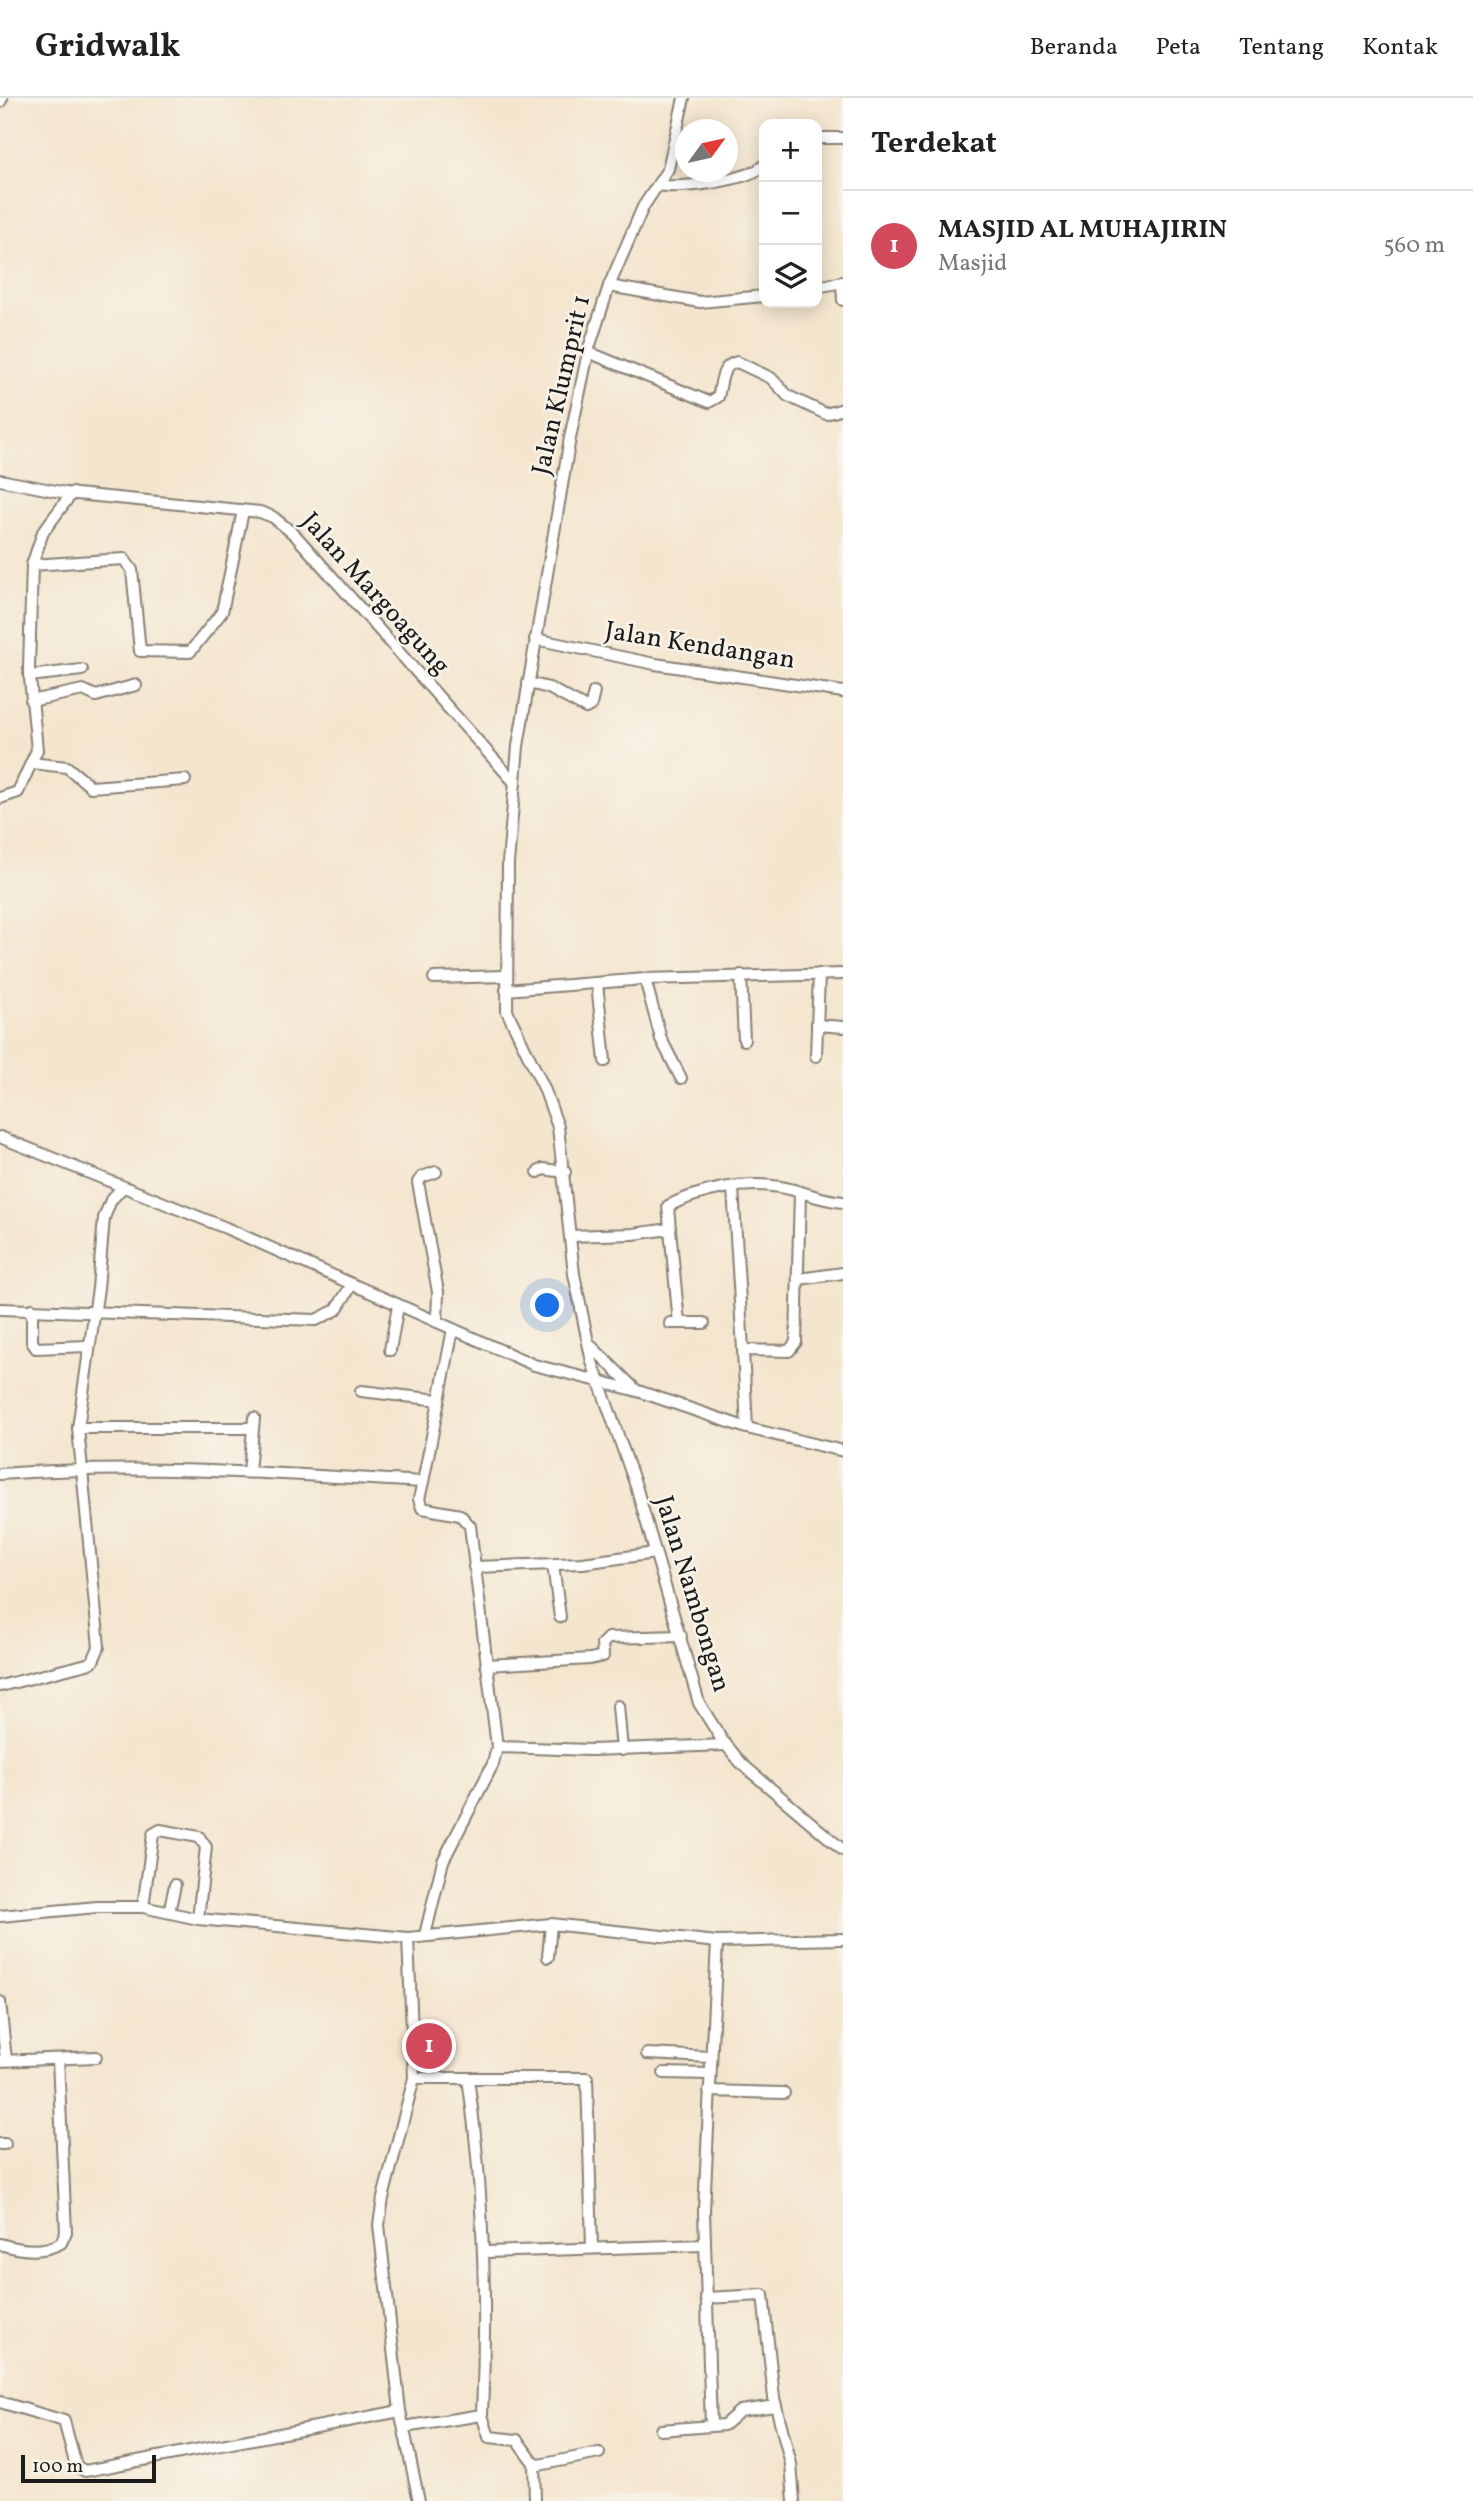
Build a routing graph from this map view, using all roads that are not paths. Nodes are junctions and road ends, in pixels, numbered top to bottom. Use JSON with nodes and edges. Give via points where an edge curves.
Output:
{"nodes":[{"id":1,"x":684,"y":98,"type":"edge"},
{"id":2,"x":822,"y":138,"type":"edge"},
{"id":3,"x":843,"y":138,"type":"edge"},
{"id":4,"x":759,"y":169,"type":"edge"},
{"id":5,"x":658,"y":184,"type":"junction"},
{"id":6,"x":842,"y":282,"type":"edge"},
{"id":7,"x":822,"y":285,"type":"edge"},
{"id":8,"x":609,"y":286,"type":"junction"},
{"id":9,"x":759,"y":296,"type":"edge"},
{"id":10,"x":843,"y":300,"type":"edge"},
{"id":11,"x":587,"y":352,"type":"junction"},
{"id":12,"x":843,"y":409,"type":"edge"},
{"id":13,"x":0,"y":480,"type":"edge"},
{"id":14,"x":72,"y":493,"type":"junction"},
{"id":15,"x":243,"y":511,"type":"junction"},
{"id":16,"x":32,"y":565,"type":"junction"},
{"id":17,"x":535,"y":639,"type":"junction"},
{"id":18,"x":82,"y":670,"type":"dead end"},
{"id":19,"x":29,"y":676,"type":"junction"},
{"id":20,"x":528,"y":683,"type":"junction"},
{"id":21,"x":136,"y":685,"type":"dead end"},
{"id":22,"x":594,"y":692,"type":"dead end"},
{"id":23,"x":843,"y":692,"type":"edge"},
{"id":24,"x":31,"y":701,"type":"junction"},
{"id":25,"x":32,"y":763,"type":"junction"},
{"id":26,"x":185,"y":780,"type":"dead end"},
{"id":27,"x":515,"y":783,"type":"junction"},
{"id":28,"x":0,"y":798,"type":"edge"},
{"id":29,"x":819,"y":974,"type":"junction"},
{"id":30,"x":843,"y":974,"type":"edge"},
{"id":31,"x":741,"y":975,"type":"junction"},
{"id":32,"x":506,"y":976,"type":"junction"},
{"id":33,"x":434,"y":978,"type":"dead end"},
{"id":34,"x":645,"y":979,"type":"junction"},
{"id":35,"x":597,"y":983,"type":"junction"},
{"id":36,"x":506,"y":990,"type":"junction"},
{"id":37,"x":817,"y":1025,"type":"junction"},
{"id":38,"x":843,"y":1027,"type":"edge"},
{"id":39,"x":744,"y":1041,"type":"dead end"},
{"id":40,"x":816,"y":1056,"type":"dead end"},
{"id":41,"x":605,"y":1061,"type":"dead end"},
{"id":42,"x":681,"y":1078,"type":"dead end"},
{"id":43,"x":0,"y":1137,"type":"edge"},
{"id":44,"x":565,"y":1171,"type":"junction"},
{"id":45,"x":436,"y":1172,"type":"dead end"},
{"id":46,"x":538,"y":1172,"type":"dead end"},
{"id":47,"x":733,"y":1188,"type":"junction"},
{"id":48,"x":118,"y":1189,"type":"junction"},
{"id":49,"x":800,"y":1194,"type":"junction"},
{"id":50,"x":843,"y":1202,"type":"edge"},
{"id":51,"x":670,"y":1229,"type":"junction"},
{"id":52,"x":570,"y":1236,"type":"junction"},
{"id":53,"x":843,"y":1273,"type":"edge"},
{"id":54,"x":799,"y":1279,"type":"junction"},
{"id":55,"x":351,"y":1286,"type":"junction"},
{"id":56,"x":398,"y":1306,"type":"junction"},
{"id":57,"x":0,"y":1309,"type":"edge"},
{"id":58,"x":32,"y":1310,"type":"junction"},
{"id":59,"x":94,"y":1311,"type":"junction"},
{"id":60,"x":438,"y":1322,"type":"junction"},
{"id":61,"x":704,"y":1324,"type":"dead end"},
{"id":62,"x":453,"y":1329,"type":"junction"},
{"id":63,"x":589,"y":1344,"type":"junction"},
{"id":64,"x":88,"y":1346,"type":"junction"},
{"id":65,"x":743,"y":1349,"type":"junction"},
{"id":66,"x":390,"y":1350,"type":"dead end"},
{"id":67,"x":599,"y":1383,"type":"junction"},
{"id":68,"x":361,"y":1391,"type":"dead end"},
{"id":69,"x":638,"y":1391,"type":"junction"},
{"id":70,"x":439,"y":1400,"type":"junction"},
{"id":71,"x":78,"y":1428,"type":"junction"},
{"id":72,"x":747,"y":1428,"type":"junction"},
{"id":73,"x":843,"y":1451,"type":"edge"},
{"id":74,"x":80,"y":1468,"type":"junction"},
{"id":75,"x":249,"y":1472,"type":"junction"},
{"id":76,"x":0,"y":1474,"type":"edge"},
{"id":77,"x":423,"y":1482,"type":"junction"},
{"id":78,"x":655,"y":1553,"type":"junction"},
{"id":79,"x":553,"y":1565,"type":"junction"},
{"id":80,"x":474,"y":1567,"type":"junction"},
{"id":81,"x":560,"y":1617,"type":"dead end"},
{"id":82,"x":681,"y":1636,"type":"junction"},
{"id":83,"x":486,"y":1665,"type":"junction"},
{"id":84,"x":0,"y":1686,"type":"edge"},
{"id":85,"x":618,"y":1706,"type":"dead end"},
{"id":86,"x":726,"y":1745,"type":"junction"},
{"id":87,"x":497,"y":1747,"type":"junction"},
{"id":88,"x":622,"y":1750,"type":"junction"},
{"id":89,"x":843,"y":1850,"type":"edge"},
{"id":90,"x":175,"y":1885,"type":"dead end"},
{"id":91,"x":143,"y":1907,"type":"junction"},
{"id":92,"x":169,"y":1912,"type":"junction"},
{"id":93,"x":0,"y":1916,"type":"edge"},
{"id":94,"x":198,"y":1919,"type":"junction"},
{"id":95,"x":551,"y":1924,"type":"junction"},
{"id":96,"x":425,"y":1935,"type":"junction"},
{"id":97,"x":408,"y":1938,"type":"junction"},
{"id":98,"x":843,"y":1939,"type":"edge"},
{"id":99,"x":717,"y":1942,"type":"junction"},
{"id":100,"x":548,"y":1957,"type":"dead end"},
{"id":101,"x":0,"y":2002,"type":"edge"},
{"id":102,"x":647,"y":2054,"type":"dead end"},
{"id":103,"x":96,"y":2057,"type":"dead end"},
{"id":104,"x":711,"y":2057,"type":"junction"},
{"id":105,"x":58,"y":2059,"type":"junction"},
{"id":106,"x":3,"y":2060,"type":"edge"},
{"id":107,"x":664,"y":2073,"type":"dead end"},
{"id":108,"x":710,"y":2074,"type":"junction"},
{"id":109,"x":414,"y":2078,"type":"junction"},
{"id":110,"x":468,"y":2078,"type":"junction"},
{"id":111,"x":709,"y":2091,"type":"junction"},
{"id":112,"x":784,"y":2093,"type":"dead end"},
{"id":113,"x":0,"y":2244,"type":"edge"},
{"id":114,"x":704,"y":2245,"type":"junction"},
{"id":115,"x":592,"y":2247,"type":"junction"},
{"id":116,"x":486,"y":2252,"type":"junction"},
{"id":117,"x":706,"y":2298,"type":"junction"},
{"id":118,"x":0,"y":2402,"type":"edge"},
{"id":119,"x":775,"y":2406,"type":"junction"},
{"id":120,"x":400,"y":2411,"type":"junction"},
{"id":121,"x":482,"y":2414,"type":"junction"},
{"id":122,"x":711,"y":2426,"type":"junction"},
{"id":123,"x":404,"y":2427,"type":"junction"},
{"id":124,"x":661,"y":2430,"type":"dead end"},
{"id":125,"x":599,"y":2453,"type":"dead end"},
{"id":126,"x":534,"y":2463,"type":"junction"},
{"id":127,"x":419,"y":2501,"type":"edge"},
{"id":128,"x":535,"y":2501,"type":"edge"},
{"id":129,"x":794,"y":2501,"type":"edge"}],
"edges":[{"from":1,"to":5,"type":"street","name":"Jalan Klumprit 1","via":[[668,169]]},
{"from":2,"to":3,"type":"street"},
{"from":4,"to":5,"type":"street","via":[[695,186]]},
{"from":5,"to":8,"type":"street","name":"Jalan Klumprit 1","via":[[631,230]]},
{"from":6,"to":7,"type":"street"},
{"from":6,"to":10,"type":"street"},
{"from":8,"to":9,"type":"street","via":[[700,302]]},
{"from":8,"to":11,"type":"street","name":"Jalan Klumprit 1"},
{"from":11,"to":12,"type":"street","via":[[709,402],[718,397],[723,373],[737,362],[771,378],[788,396],[826,414]]},
{"from":11,"to":17,"type":"street","name":"Jalan Klumprit 1"},
{"from":13,"to":14,"type":"street","name":"Jalan Margoagung"},
{"from":14,"to":15,"type":"street","name":"Jalan Margoagung"},
{"from":14,"to":16,"type":"street","via":[[43,532]]},
{"from":15,"to":16,"type":"street","via":[[222,612],[190,652],[140,651],[132,570],[124,559]]},
{"from":15,"to":27,"type":"street","name":"Jalan Margoagung","via":[[270,515],[295,535]]},
{"from":16,"to":19,"type":"street"},
{"from":17,"to":20,"type":"street","name":"Jalan Klumprit 1"},
{"from":17,"to":23,"type":"street","name":"Jalan Kendangan","via":[[655,664]]},
{"from":18,"to":19,"type":"street"},
{"from":19,"to":24,"type":"street"},
{"from":20,"to":22,"type":"street","via":[[549,688],[586,708]]},
{"from":20,"to":27,"type":"street","name":"Jalan Klumprit 1"},
{"from":21,"to":24,"type":"street","via":[[96,696],[83,690]]},
{"from":24,"to":25,"type":"street","via":[[37,742]]},
{"from":25,"to":26,"type":"street","via":[[67,768],[91,787]]},
{"from":25,"to":28,"type":"street","via":[[18,792]]},
{"from":27,"to":32,"type":"street","name":"Jalan Klumprit 1"},
{"from":29,"to":30,"type":"street"},
{"from":29,"to":31,"type":"street"},
{"from":29,"to":37,"type":"street"},
{"from":31,"to":34,"type":"street"},
{"from":31,"to":39,"type":"street"},
{"from":32,"to":33,"type":"street"},
{"from":32,"to":36,"type":"street","name":"Jalan Klumprit 1"},
{"from":34,"to":35,"type":"street"},
{"from":34,"to":42,"type":"street","via":[[661,1039]]},
{"from":35,"to":36,"type":"street"},
{"from":35,"to":41,"type":"street"},
{"from":36,"to":44,"type":"street","name":"Jalan Nambongan","via":[[513,1028],[551,1105]]},
{"from":37,"to":38,"type":"street"},
{"from":37,"to":40,"type":"street"},
{"from":43,"to":48,"type":"street"},
{"from":44,"to":46,"type":"street"},
{"from":44,"to":52,"type":"street","name":"Jalan Nambongan"},
{"from":45,"to":60,"type":"street","via":[[418,1182],[438,1292]]},
{"from":47,"to":49,"type":"street","via":[[781,1187]]},
{"from":47,"to":51,"type":"street","via":[[701,1193],[669,1206]]},
{"from":47,"to":65,"type":"street"},
{"from":48,"to":55,"type":"street","via":[[226,1228]]},
{"from":48,"to":59,"type":"street","via":[[104,1218]]},
{"from":49,"to":50,"type":"street"},
{"from":49,"to":54,"type":"street"},
{"from":51,"to":52,"type":"street"},
{"from":51,"to":61,"type":"street","via":[[674,1323]]},
{"from":52,"to":63,"type":"street","name":"Jalan Nambongan"},
{"from":53,"to":54,"type":"street"},
{"from":54,"to":65,"type":"street","via":[[793,1349]]},
{"from":55,"to":56,"type":"street"},
{"from":55,"to":59,"type":"street","via":[[336,1310],[316,1320]]},
{"from":56,"to":60,"type":"street"},
{"from":56,"to":66,"type":"street"},
{"from":57,"to":58,"type":"street"},
{"from":58,"to":59,"type":"street"},
{"from":58,"to":64,"type":"street","via":[[36,1348]]},
{"from":59,"to":64,"type":"street"},
{"from":60,"to":62,"type":"street"},
{"from":62,"to":67,"type":"street","via":[[534,1365]]},
{"from":62,"to":70,"type":"street"},
{"from":63,"to":67,"type":"street","name":"Jalan Nambongan"},
{"from":63,"to":69,"type":"street"},
{"from":64,"to":71,"type":"street"},
{"from":65,"to":72,"type":"street"},
{"from":67,"to":69,"type":"street"},
{"from":67,"to":78,"type":"street","name":"Jalan Nambongan"},
{"from":68,"to":70,"type":"street"},
{"from":69,"to":72,"type":"street"},
{"from":70,"to":77,"type":"street"},
{"from":71,"to":74,"type":"street"},
{"from":71,"to":75,"type":"street","via":[[253,1423]]},
{"from":72,"to":73,"type":"street"},
{"from":74,"to":75,"type":"street"},
{"from":74,"to":76,"type":"street"},
{"from":74,"to":84,"type":"street","via":[[97,1654],[80,1667]]},
{"from":75,"to":77,"type":"street"},
{"from":77,"to":80,"type":"street","via":[[422,1508],[460,1515],[468,1521]]},
{"from":78,"to":79,"type":"street"},
{"from":78,"to":82,"type":"street","name":"Jalan Nambongan"},
{"from":79,"to":80,"type":"street"},
{"from":79,"to":81,"type":"street"},
{"from":80,"to":83,"type":"street"},
{"from":82,"to":83,"type":"street","via":[[608,1638],[602,1644],[603,1656],[590,1659]]},
{"from":82,"to":86,"type":"street","name":"Jalan Nambongan","via":[[699,1703]]},
{"from":83,"to":87,"type":"street"},
{"from":85,"to":88,"type":"street"},
{"from":86,"to":88,"type":"street"},
{"from":86,"to":89,"type":"street","name":"Jalan Nambongan","via":[[757,1780]]},
{"from":87,"to":88,"type":"street"},
{"from":87,"to":96,"type":"street","via":[[493,1764],[443,1861]]},
{"from":90,"to":92,"type":"street"},
{"from":91,"to":92,"type":"street"},
{"from":91,"to":93,"type":"street"},
{"from":91,"to":94,"type":"street","via":[[153,1834],[160,1830],[199,1837],[206,1847]]},
{"from":92,"to":94,"type":"street"},
{"from":94,"to":97,"type":"street"},
{"from":95,"to":96,"type":"street"},
{"from":95,"to":99,"type":"street"},
{"from":95,"to":100,"type":"street"},
{"from":96,"to":97,"type":"street"},
{"from":97,"to":109,"type":"street"},
{"from":98,"to":99,"type":"street"},
{"from":99,"to":104,"type":"street"},
{"from":101,"to":106,"type":"street"},
{"from":102,"to":104,"type":"street"},
{"from":103,"to":105,"type":"street"},
{"from":104,"to":108,"type":"street"},
{"from":105,"to":106,"type":"street"},
{"from":105,"to":113,"type":"street","via":[[64,2240],[32,2249]]},
{"from":107,"to":108,"type":"street"},
{"from":108,"to":111,"type":"street"},
{"from":109,"to":110,"type":"street"},
{"from":109,"to":120,"type":"street","via":[[379,2225]]},
{"from":110,"to":115,"type":"street","via":[[587,2078]]},
{"from":110,"to":116,"type":"street"},
{"from":111,"to":112,"type":"street"},
{"from":111,"to":114,"type":"street"},
{"from":114,"to":115,"type":"street"},
{"from":114,"to":117,"type":"street"},
{"from":115,"to":116,"type":"street"},
{"from":116,"to":121,"type":"street"},
{"from":117,"to":119,"type":"street","via":[[763,2295]]},
{"from":117,"to":122,"type":"street"},
{"from":118,"to":120,"type":"street","via":[[64,2421],[76,2466],[85,2471]]},
{"from":119,"to":122,"type":"street","via":[[740,2411],[724,2424]]},
{"from":119,"to":129,"type":"street"},
{"from":120,"to":123,"type":"street"},
{"from":121,"to":123,"type":"street"},
{"from":121,"to":126,"type":"street","via":[[489,2437],[517,2440]]},
{"from":122,"to":124,"type":"street"},
{"from":123,"to":127,"type":"street"},
{"from":125,"to":126,"type":"street"},
{"from":126,"to":128,"type":"street"}]}
